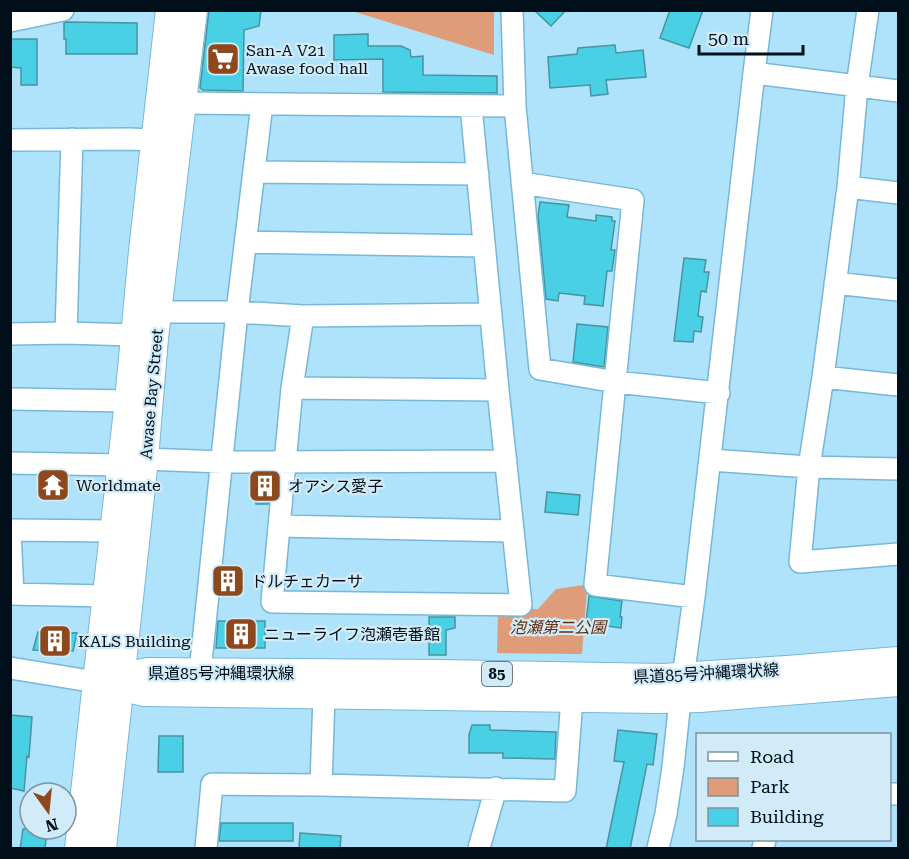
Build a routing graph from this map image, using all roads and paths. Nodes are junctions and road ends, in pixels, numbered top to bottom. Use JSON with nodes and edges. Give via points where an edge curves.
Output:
{"nodes":[{"id":1,"x":63,"y":10,"type":"edge"},
{"id":2,"x":169,"y":10,"type":"edge"},
{"id":3,"x":194,"y":10,"type":"edge"},
{"id":4,"x":512,"y":10,"type":"edge"},
{"id":5,"x":762,"y":10,"type":"edge"},
{"id":6,"x":868,"y":10,"type":"edge"},
{"id":7,"x":10,"y":21,"type":"edge"},
{"id":8,"x":754,"y":73,"type":"junction"},
{"id":9,"x":857,"y":86,"type":"junction"},
{"id":10,"x":898,"y":91,"type":"edge"},
{"id":11,"x":183,"y":103,"type":"junction"},
{"id":12,"x":262,"y":104,"type":"junction"},
{"id":13,"x":471,"y":106,"type":"junction"},
{"id":14,"x":515,"y":106,"type":"junction"},
{"id":15,"x":10,"y":140,"type":"edge"},
{"id":16,"x":72,"y":140,"type":"junction"},
{"id":17,"x":154,"y":140,"type":"junction"},
{"id":18,"x":254,"y":172,"type":"junction"},
{"id":19,"x":478,"y":174,"type":"junction"},
{"id":20,"x":522,"y":183,"type":"junction"},
{"id":21,"x":848,"y":187,"type":"junction"},
{"id":22,"x":898,"y":193,"type":"edge"},
{"id":23,"x":246,"y":242,"type":"junction"},
{"id":24,"x":484,"y":246,"type":"junction"},
{"id":25,"x":835,"y":283,"type":"junction"},
{"id":26,"x":898,"y":290,"type":"edge"},
{"id":27,"x":159,"y":312,"type":"junction"},
{"id":28,"x":237,"y":312,"type":"junction"},
{"id":29,"x":491,"y":314,"type":"junction"},
{"id":30,"x":303,"y":316,"type":"junction"},
{"id":31,"x":66,"y":333,"type":"junction"},
{"id":32,"x":10,"y":334,"type":"edge"},
{"id":33,"x":133,"y":335,"type":"junction"},
{"id":34,"x":824,"y":377,"type":"junction"},
{"id":35,"x":616,"y":382,"type":"junction"},
{"id":36,"x":898,"y":385,"type":"edge"},
{"id":37,"x":292,"y":388,"type":"junction"},
{"id":38,"x":498,"y":390,"type":"junction"},
{"id":39,"x":719,"y":393,"type":"junction"},
{"id":40,"x":10,"y":399,"type":"edge"},
{"id":41,"x":128,"y":400,"type":"junction"},
{"id":42,"x":145,"y":459,"type":"junction"},
{"id":43,"x":710,"y":460,"type":"junction"},
{"id":44,"x":284,"y":461,"type":"junction"},
{"id":45,"x":506,"y":461,"type":"junction"},
{"id":46,"x":222,"y":462,"type":"junction"},
{"id":47,"x":10,"y":464,"type":"edge"},
{"id":48,"x":120,"y":465,"type":"junction"},
{"id":49,"x":809,"y":467,"type":"junction"},
{"id":50,"x":898,"y":469,"type":"edge"},
{"id":51,"x":279,"y":526,"type":"junction"},
{"id":52,"x":10,"y":531,"type":"edge"},
{"id":53,"x":113,"y":531,"type":"junction"},
{"id":54,"x":513,"y":531,"type":"junction"},
{"id":55,"x":898,"y":554,"type":"edge"},
{"id":56,"x":12,"y":594,"type":"edge"},
{"id":57,"x":106,"y":596,"type":"junction"},
{"id":58,"x":694,"y":597,"type":"junction"},
{"id":59,"x":898,"y":660,"type":"edge"},
{"id":60,"x":10,"y":669,"type":"edge"},
{"id":61,"x":200,"y":672,"type":"junction"},
{"id":62,"x":96,"y":682,"type":"junction"},
{"id":63,"x":122,"y":682,"type":"junction"},
{"id":64,"x":898,"y":683,"type":"edge"},
{"id":65,"x":682,"y":688,"type":"junction"},
{"id":66,"x":324,"y":695,"type":"junction"},
{"id":67,"x":572,"y":699,"type":"junction"},
{"id":68,"x":321,"y":785,"type":"junction"},
{"id":69,"x":496,"y":788,"type":"junction"},
{"id":70,"x":78,"y":849,"type":"edge"},
{"id":71,"x":103,"y":849,"type":"edge"},
{"id":72,"x":206,"y":849,"type":"edge"},
{"id":73,"x":479,"y":849,"type":"edge"},
{"id":74,"x":658,"y":849,"type":"edge"}],
"edges":[{"from":1,"to":7,"type":"street"},
{"from":2,"to":17,"type":"main road","name":"Awase Bay Street"},
{"from":3,"to":11,"type":"main road","name":"Awase Bay Street"},
{"from":4,"to":14,"type":"street"},
{"from":5,"to":8,"type":"street"},
{"from":6,"to":9,"type":"street"},
{"from":8,"to":9,"type":"street"},
{"from":8,"to":39,"type":"street"},
{"from":9,"to":10,"type":"street"},
{"from":9,"to":21,"type":"street"},
{"from":11,"to":12,"type":"street"},
{"from":11,"to":27,"type":"main road","name":"Awase Bay Street"},
{"from":12,"to":13,"type":"street"},
{"from":12,"to":18,"type":"street"},
{"from":13,"to":14,"type":"street"},
{"from":13,"to":19,"type":"street"},
{"from":14,"to":20,"type":"street"},
{"from":15,"to":16,"type":"street"},
{"from":16,"to":17,"type":"street"},
{"from":16,"to":31,"type":"street"},
{"from":17,"to":33,"type":"main road","name":"Awase Bay Street"},
{"from":18,"to":19,"type":"street"},
{"from":18,"to":23,"type":"street"},
{"from":19,"to":24,"type":"street"},
{"from":20,"to":35,"type":"street","via":[[540,369]]},
{"from":20,"to":35,"type":"street","via":[[633,200]]},
{"from":21,"to":22,"type":"street"},
{"from":21,"to":25,"type":"street"},
{"from":23,"to":24,"type":"street"},
{"from":23,"to":28,"type":"street"},
{"from":24,"to":29,"type":"street"},
{"from":25,"to":26,"type":"street"},
{"from":25,"to":34,"type":"street"},
{"from":27,"to":28,"type":"street"},
{"from":27,"to":42,"type":"main road","name":"Awase Bay Street"},
{"from":28,"to":30,"type":"street"},
{"from":28,"to":46,"type":"street"},
{"from":29,"to":30,"type":"street"},
{"from":29,"to":38,"type":"street"},
{"from":30,"to":37,"type":"street"},
{"from":31,"to":32,"type":"street"},
{"from":31,"to":33,"type":"street"},
{"from":33,"to":41,"type":"main road","name":"Awase Bay Street"},
{"from":34,"to":36,"type":"street"},
{"from":34,"to":49,"type":"street"},
{"from":35,"to":39,"type":"street"},
{"from":35,"to":58,"type":"street","via":[[595,585]]},
{"from":37,"to":38,"type":"street"},
{"from":37,"to":44,"type":"street"},
{"from":38,"to":45,"type":"street"},
{"from":39,"to":43,"type":"street"},
{"from":40,"to":41,"type":"street"},
{"from":41,"to":48,"type":"main road","name":"Awase Bay Street"},
{"from":42,"to":46,"type":"street"},
{"from":42,"to":63,"type":"main road","name":"Awase Bay Street"},
{"from":43,"to":49,"type":"street"},
{"from":43,"to":58,"type":"street"},
{"from":44,"to":45,"type":"street"},
{"from":44,"to":46,"type":"street"},
{"from":44,"to":51,"type":"street"},
{"from":45,"to":54,"type":"street"},
{"from":46,"to":61,"type":"street"},
{"from":47,"to":48,"type":"street"},
{"from":48,"to":53,"type":"main road","name":"Awase Bay Street"},
{"from":49,"to":50,"type":"street"},
{"from":49,"to":55,"type":"street","via":[[800,562]]},
{"from":51,"to":54,"type":"street"},
{"from":51,"to":54,"type":"street","via":[[272,602],[520,605]]},
{"from":52,"to":53,"type":"street"},
{"from":52,"to":56,"type":"street"},
{"from":53,"to":57,"type":"main road","name":"Awase Bay Street"},
{"from":56,"to":57,"type":"street"},
{"from":57,"to":62,"type":"main road","name":"Awase Bay Street"},
{"from":58,"to":65,"type":"street"},
{"from":59,"to":65,"type":"main road","name":"県道85号沖縄環状線","number":"85"},
{"from":60,"to":62,"type":"street"},
{"from":61,"to":63,"type":"main road","name":"県道85号沖縄環状線","number":"85","via":[[148,671]]},
{"from":61,"to":65,"type":"main road","name":"県道85号沖縄環状線","number":"85"},
{"from":62,"to":63,"type":"main road","name":"県道85号沖縄環状線","number":"85"},
{"from":62,"to":70,"type":"main road","name":"Awase Bay Street"},
{"from":63,"to":66,"type":"main road","name":"県道85号沖縄環状線","number":"85","via":[[145,693]]},
{"from":63,"to":71,"type":"main road","name":"Awase Bay Street"},
{"from":64,"to":65,"type":"main road","name":"県道85号沖縄環状線","number":"85"},
{"from":65,"to":67,"type":"main road","name":"県道85号沖縄環状線","number":"85"},
{"from":65,"to":74,"type":"street"},
{"from":66,"to":67,"type":"main road","name":"県道85号沖縄環状線","number":"85"},
{"from":66,"to":68,"type":"street"},
{"from":67,"to":69,"type":"street","via":[[565,791]]},
{"from":68,"to":69,"type":"street"},
{"from":68,"to":72,"type":"street","via":[[213,784]]},
{"from":69,"to":73,"type":"street"}]}
